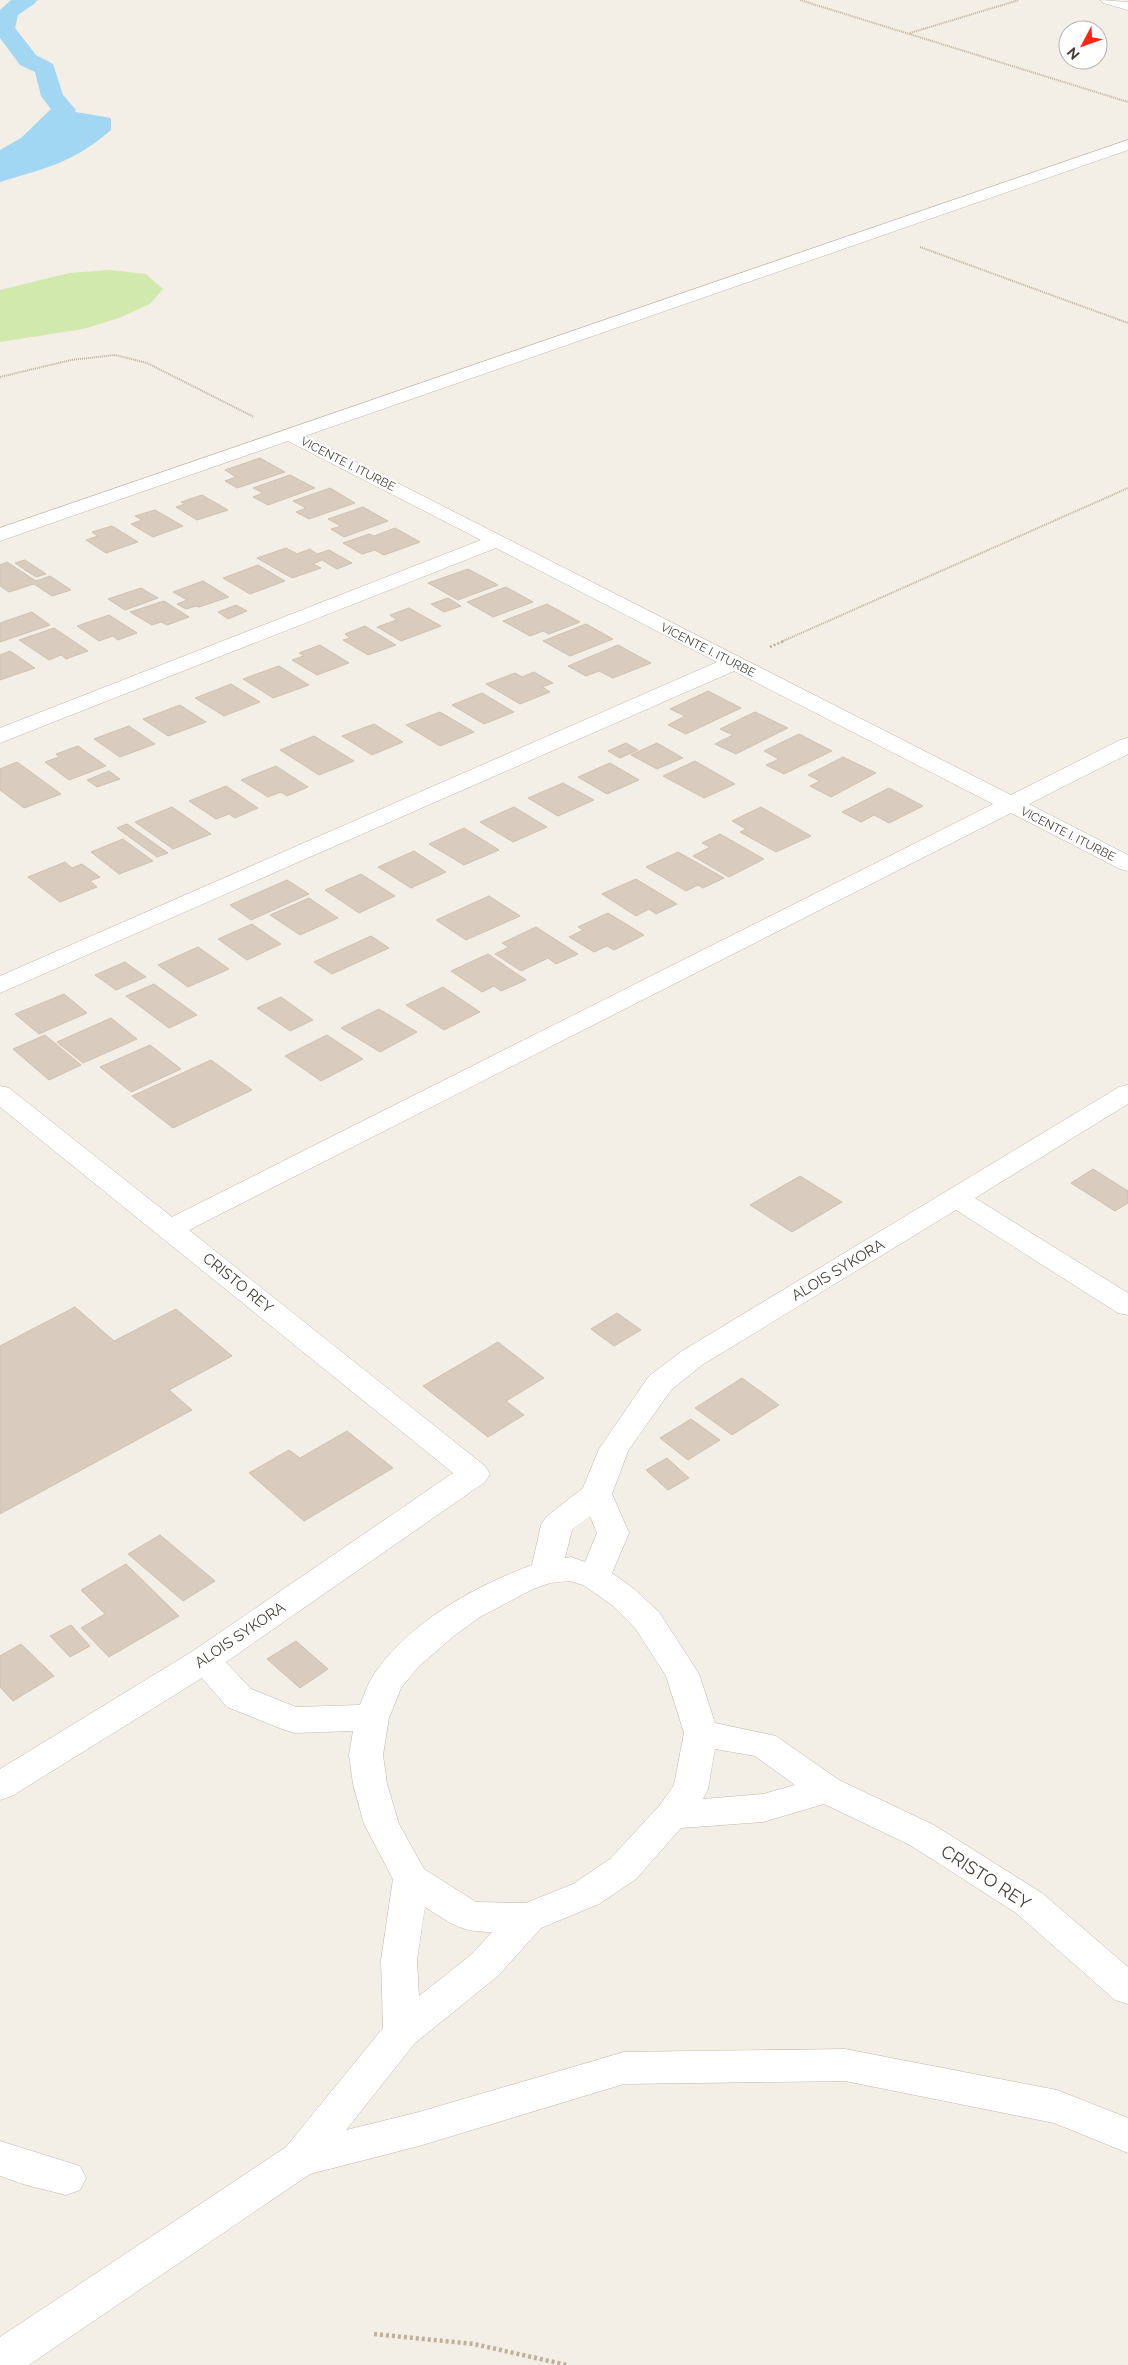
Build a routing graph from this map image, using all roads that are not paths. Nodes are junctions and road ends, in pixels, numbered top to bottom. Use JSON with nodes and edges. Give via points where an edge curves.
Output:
{"nodes":[{"id":1,"x":1108,"y":0,"type":"edge"},
{"id":2,"x":1128,"y":6,"type":"edge"},
{"id":3,"x":1128,"y":145,"type":"edge"},
{"id":4,"x":288,"y":434,"type":"junction"},
{"id":5,"x":0,"y":535,"type":"edge"},
{"id":6,"x":496,"y":541,"type":"junction"},
{"id":7,"x":733,"y":663,"type":"junction"},
{"id":8,"x":0,"y":736,"type":"edge"},
{"id":9,"x":1128,"y":745,"type":"edge"},
{"id":10,"x":1011,"y":805,"type":"junction"},
{"id":11,"x":1128,"y":864,"type":"edge"},
{"id":12,"x":0,"y":985,"type":"edge"},
{"id":13,"x":1128,"y":1093,"type":"edge"},
{"id":14,"x":0,"y":1094,"type":"edge"},
{"id":15,"x":956,"y":1198,"type":"junction"},
{"id":16,"x":170,"y":1229,"type":"junction"},
{"id":17,"x":1128,"y":1306,"type":"edge"},
{"id":18,"x":474,"y":1474,"type":"joint"},
{"id":19,"x":596,"y":1494,"type":"junction"},
{"id":20,"x":546,"y":1572,"type":"junction"},
{"id":21,"x":594,"y":1577,"type":"junction"},
{"id":22,"x":205,"y":1660,"type":"junction"},
{"id":23,"x":372,"y":1718,"type":"junction"},
{"id":24,"x":701,"y":1733,"type":"junction"},
{"id":25,"x":0,"y":1786,"type":"edge"},
{"id":26,"x":827,"y":1790,"type":"junction"},
{"id":27,"x":672,"y":1816,"type":"junction"},
{"id":28,"x":411,"y":1879,"type":"junction"},
{"id":29,"x":528,"y":1918,"type":"junction"},
{"id":30,"x":1128,"y":1989,"type":"edge"},
{"id":31,"x":402,"y":2032,"type":"junction"},
{"id":32,"x":1128,"y":2136,"type":"edge"},
{"id":33,"x":0,"y":2158,"type":"edge"},
{"id":34,"x":300,"y":2159,"type":"junction"},
{"id":35,"x":66,"y":2178,"type":"dead end"},
{"id":36,"x":0,"y":2361,"type":"edge"}],
"edges":[{"from":1,"to":2,"type":"street"},
{"from":3,"to":4,"type":"street"},
{"from":4,"to":5,"type":"street"},
{"from":4,"to":6,"type":"street","name":"VICENTE I. ITURBE"},
{"from":6,"to":7,"type":"street","name":"VICENTE I. ITURBE"},
{"from":6,"to":8,"type":"street"},
{"from":7,"to":10,"type":"street","name":"VICENTE I. ITURBE"},
{"from":7,"to":12,"type":"street"},
{"from":9,"to":10,"type":"street"},
{"from":10,"to":11,"type":"street","name":"VICENTE I. ITURBE"},
{"from":10,"to":16,"type":"street"},
{"from":13,"to":15,"type":"street","name":"ALOIS SYKORA"},
{"from":14,"to":16,"type":"street","name":"CRISTO REY"},
{"from":15,"to":17,"type":"street"},
{"from":15,"to":19,"type":"street","name":"ALOIS SYKORA","via":[[692,1358],[660,1383],[614,1449]]},
{"from":16,"to":18,"type":"street","name":"CRISTO REY"},
{"from":18,"to":22,"type":"street","name":"ALOIS SYKORA"},
{"from":19,"to":20,"type":"street","name":"ALOIS SYKORA","via":[[557,1525]]},
{"from":19,"to":21,"type":"street","via":[[612,1533]]},
{"from":20,"to":21,"type":"street","via":[[572,1569]]},
{"from":20,"to":23,"type":"street","via":[[468,1609],[435,1633],[407,1657],[386,1683]]},
{"from":21,"to":24,"type":"street","via":[[623,1597],[647,1620],[670,1651],[682,1674]]},
{"from":22,"to":23,"type":"street","via":[[239,1698],[294,1720]]},
{"from":22,"to":25,"type":"street","name":"ALOIS SYKORA"},
{"from":23,"to":28,"type":"street","via":[[366,1755],[370,1784],[382,1824]]},
{"from":24,"to":26,"type":"street","name":"CRISTO REY","via":[[764,1745]]},
{"from":24,"to":27,"type":"street","via":[[691,1789]]},
{"from":26,"to":27,"type":"street","via":[[764,1808]]},
{"from":26,"to":30,"type":"street","name":"CRISTO REY","via":[[922,1835],[1029,1903]]},
{"from":27,"to":29,"type":"street","via":[[623,1870],[586,1894]]},
{"from":28,"to":29,"type":"street","via":[[470,1917]]},
{"from":28,"to":31,"type":"street","via":[[398,1960]]},
{"from":29,"to":31,"type":"street","via":[[485,1965]]},
{"from":31,"to":34,"type":"street"},
{"from":32,"to":34,"type":"street","via":[[1057,2107],[845,2066],[624,2068],[418,2129]]},
{"from":33,"to":35,"type":"street"},
{"from":34,"to":36,"type":"street"}]}
